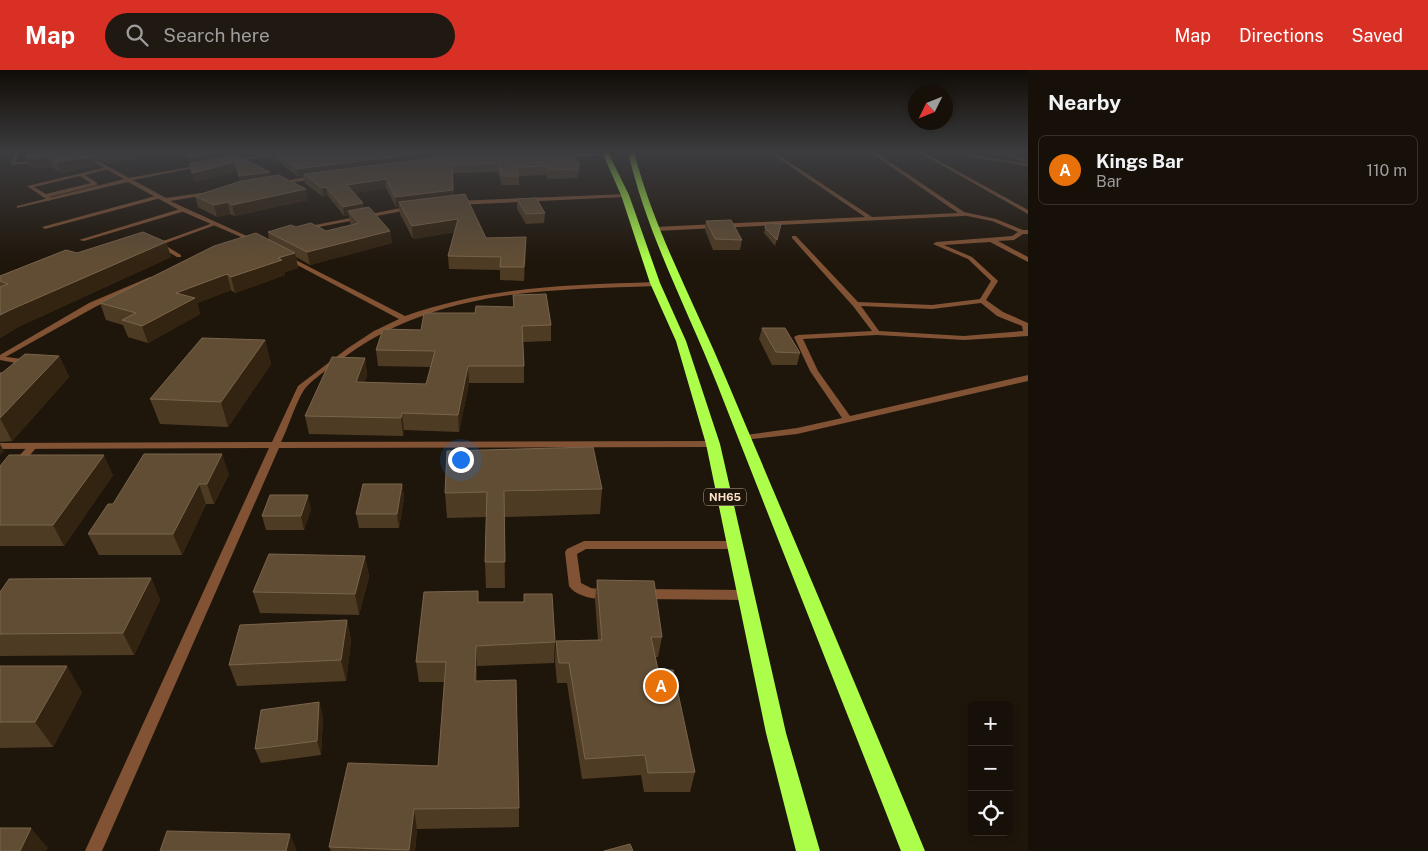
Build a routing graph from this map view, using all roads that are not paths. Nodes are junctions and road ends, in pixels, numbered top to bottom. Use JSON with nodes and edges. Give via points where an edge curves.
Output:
{"nodes":[{"id":1,"x":33,"y":188,"type":"edge"},
{"id":2,"x":80,"y":188,"type":"edge"},
{"id":3,"x":90,"y":188,"type":"edge"},
{"id":4,"x":144,"y":188,"type":"edge"},
{"id":5,"x":622,"y":188,"type":"edge"},
{"id":6,"x":640,"y":188,"type":"edge"},
{"id":7,"x":826,"y":188,"type":"edge"},
{"id":8,"x":926,"y":188,"type":"edge"},
{"id":9,"x":987,"y":188,"type":"edge"},
{"id":10,"x":221,"y":191,"type":"edge"},
{"id":11,"x":625,"y":195,"type":"junction"},
{"id":12,"x":47,"y":198,"type":"junction"},
{"id":13,"x":162,"y":198,"type":"junction"},
{"id":14,"x":445,"y":204,"type":"edge"},
{"id":15,"x":19,"y":207,"type":"dead end"},
{"id":16,"x":417,"y":207,"type":"edge"},
{"id":17,"x":183,"y":210,"type":"junction"},
{"id":18,"x":1026,"y":210,"type":"edge"},
{"id":19,"x":964,"y":214,"type":"junction"},
{"id":20,"x":870,"y":218,"type":"junction"},
{"id":21,"x":215,"y":224,"type":"junction"},
{"id":22,"x":45,"y":227,"type":"dead end"},
{"id":23,"x":299,"y":229,"type":"edge"},
{"id":24,"x":655,"y":230,"type":"junction"},
{"id":25,"x":1025,"y":232,"type":"edge"},
{"id":26,"x":794,"y":238,"type":"dead end"},
{"id":27,"x":82,"y":240,"type":"dead end"},
{"id":28,"x":992,"y":240,"type":"junction"},
{"id":29,"x":254,"y":241,"type":"junction"},
{"id":30,"x":263,"y":242,"type":"edge"},
{"id":31,"x":245,"y":244,"type":"edge"},
{"id":32,"x":281,"y":255,"type":"edge"},
{"id":33,"x":179,"y":256,"type":"dead end"},
{"id":34,"x":1028,"y":260,"type":"edge"},
{"id":35,"x":156,"y":277,"type":"edge"},
{"id":36,"x":656,"y":284,"type":"junction"},
{"id":37,"x":982,"y":301,"type":"junction"},
{"id":38,"x":856,"y":304,"type":"junction"},
{"id":39,"x":405,"y":319,"type":"junction"},
{"id":40,"x":877,"y":333,"type":"junction"},
{"id":41,"x":1028,"y":333,"type":"edge"},
{"id":42,"x":0,"y":358,"type":"edge"},
{"id":43,"x":20,"y":377,"type":"edge"},
{"id":44,"x":1028,"y":378,"type":"edge"},
{"id":45,"x":847,"y":418,"type":"junction"},
{"id":46,"x":746,"y":438,"type":"junction"},
{"id":47,"x":274,"y":444,"type":"junction"},
{"id":48,"x":714,"y":444,"type":"junction"},
{"id":49,"x":0,"y":446,"type":"edge"},
{"id":50,"x":33,"y":446,"type":"junction"},
{"id":51,"x":0,"y":484,"type":"edge"},
{"id":52,"x":735,"y":544,"type":"junction"},
{"id":53,"x":746,"y":595,"type":"junction"},
{"id":54,"x":93,"y":851,"type":"edge"},
{"id":55,"x":808,"y":851,"type":"edge"},
{"id":56,"x":913,"y":851,"type":"edge"}],
"edges":[{"from":1,"to":12,"type":"street"},
{"from":2,"to":12,"type":"street"},
{"from":3,"to":12,"type":"street"},
{"from":4,"to":13,"type":"street"},
{"from":5,"to":11,"type":"highway","number":"NH65"},
{"from":6,"to":24,"type":"highway"},
{"from":7,"to":20,"type":"street"},
{"from":8,"to":19,"type":"street"},
{"from":9,"to":18,"type":"street"},
{"from":10,"to":13,"type":"street"},
{"from":11,"to":14,"type":"street"},
{"from":11,"to":36,"type":"highway","number":"NH65"},
{"from":12,"to":15,"type":"street"},
{"from":13,"to":17,"type":"street"},
{"from":13,"to":22,"type":"street"},
{"from":16,"to":23,"type":"street"},
{"from":17,"to":21,"type":"street"},
{"from":17,"to":27,"type":"street"},
{"from":19,"to":20,"type":"street"},
{"from":19,"to":25,"type":"street","via":[[994,220]]},
{"from":20,"to":24,"type":"street"},
{"from":21,"to":29,"type":"street"},
{"from":21,"to":33,"type":"street","via":[[158,244]]},
{"from":24,"to":46,"type":"highway"},
{"from":25,"to":28,"type":"street","via":[[1014,238]]},
{"from":26,"to":38,"type":"street"},
{"from":28,"to":34,"type":"street"},
{"from":28,"to":37,"type":"street","via":[[936,244],[970,258],[995,281]]},
{"from":29,"to":30,"type":"street"},
{"from":29,"to":31,"type":"street"},
{"from":32,"to":39,"type":"street"},
{"from":35,"to":42,"type":"street","via":[[92,305]]},
{"from":36,"to":39,"type":"street","via":[[516,290],[456,302]]},
{"from":36,"to":48,"type":"highway","number":"NH65","via":[[681,341]]},
{"from":37,"to":38,"type":"street","via":[[932,307]]},
{"from":37,"to":41,"type":"street","via":[[1000,314],[1026,325]]},
{"from":38,"to":40,"type":"street"},
{"from":39,"to":47,"type":"street","via":[[334,360],[301,388]]},
{"from":40,"to":41,"type":"street","via":[[964,338]]},
{"from":40,"to":45,"type":"street","via":[[798,337],[814,371]]},
{"from":42,"to":43,"type":"street","via":[[18,361],[28,368]]},
{"from":44,"to":45,"type":"street"},
{"from":45,"to":46,"type":"street","via":[[797,431]]},
{"from":46,"to":56,"type":"highway"},
{"from":47,"to":48,"type":"street"},
{"from":47,"to":50,"type":"street"},
{"from":47,"to":54,"type":"street"},
{"from":48,"to":52,"type":"highway","number":"NH65"},
{"from":49,"to":50,"type":"street"},
{"from":50,"to":51,"type":"street"},
{"from":52,"to":53,"type":"highway","number":"NH65"},
{"from":52,"to":53,"type":"street","via":[[584,545],[571,552],[575,586],[589,593]]},
{"from":53,"to":55,"type":"highway","number":"NH65","via":[[776,733]]}]}
